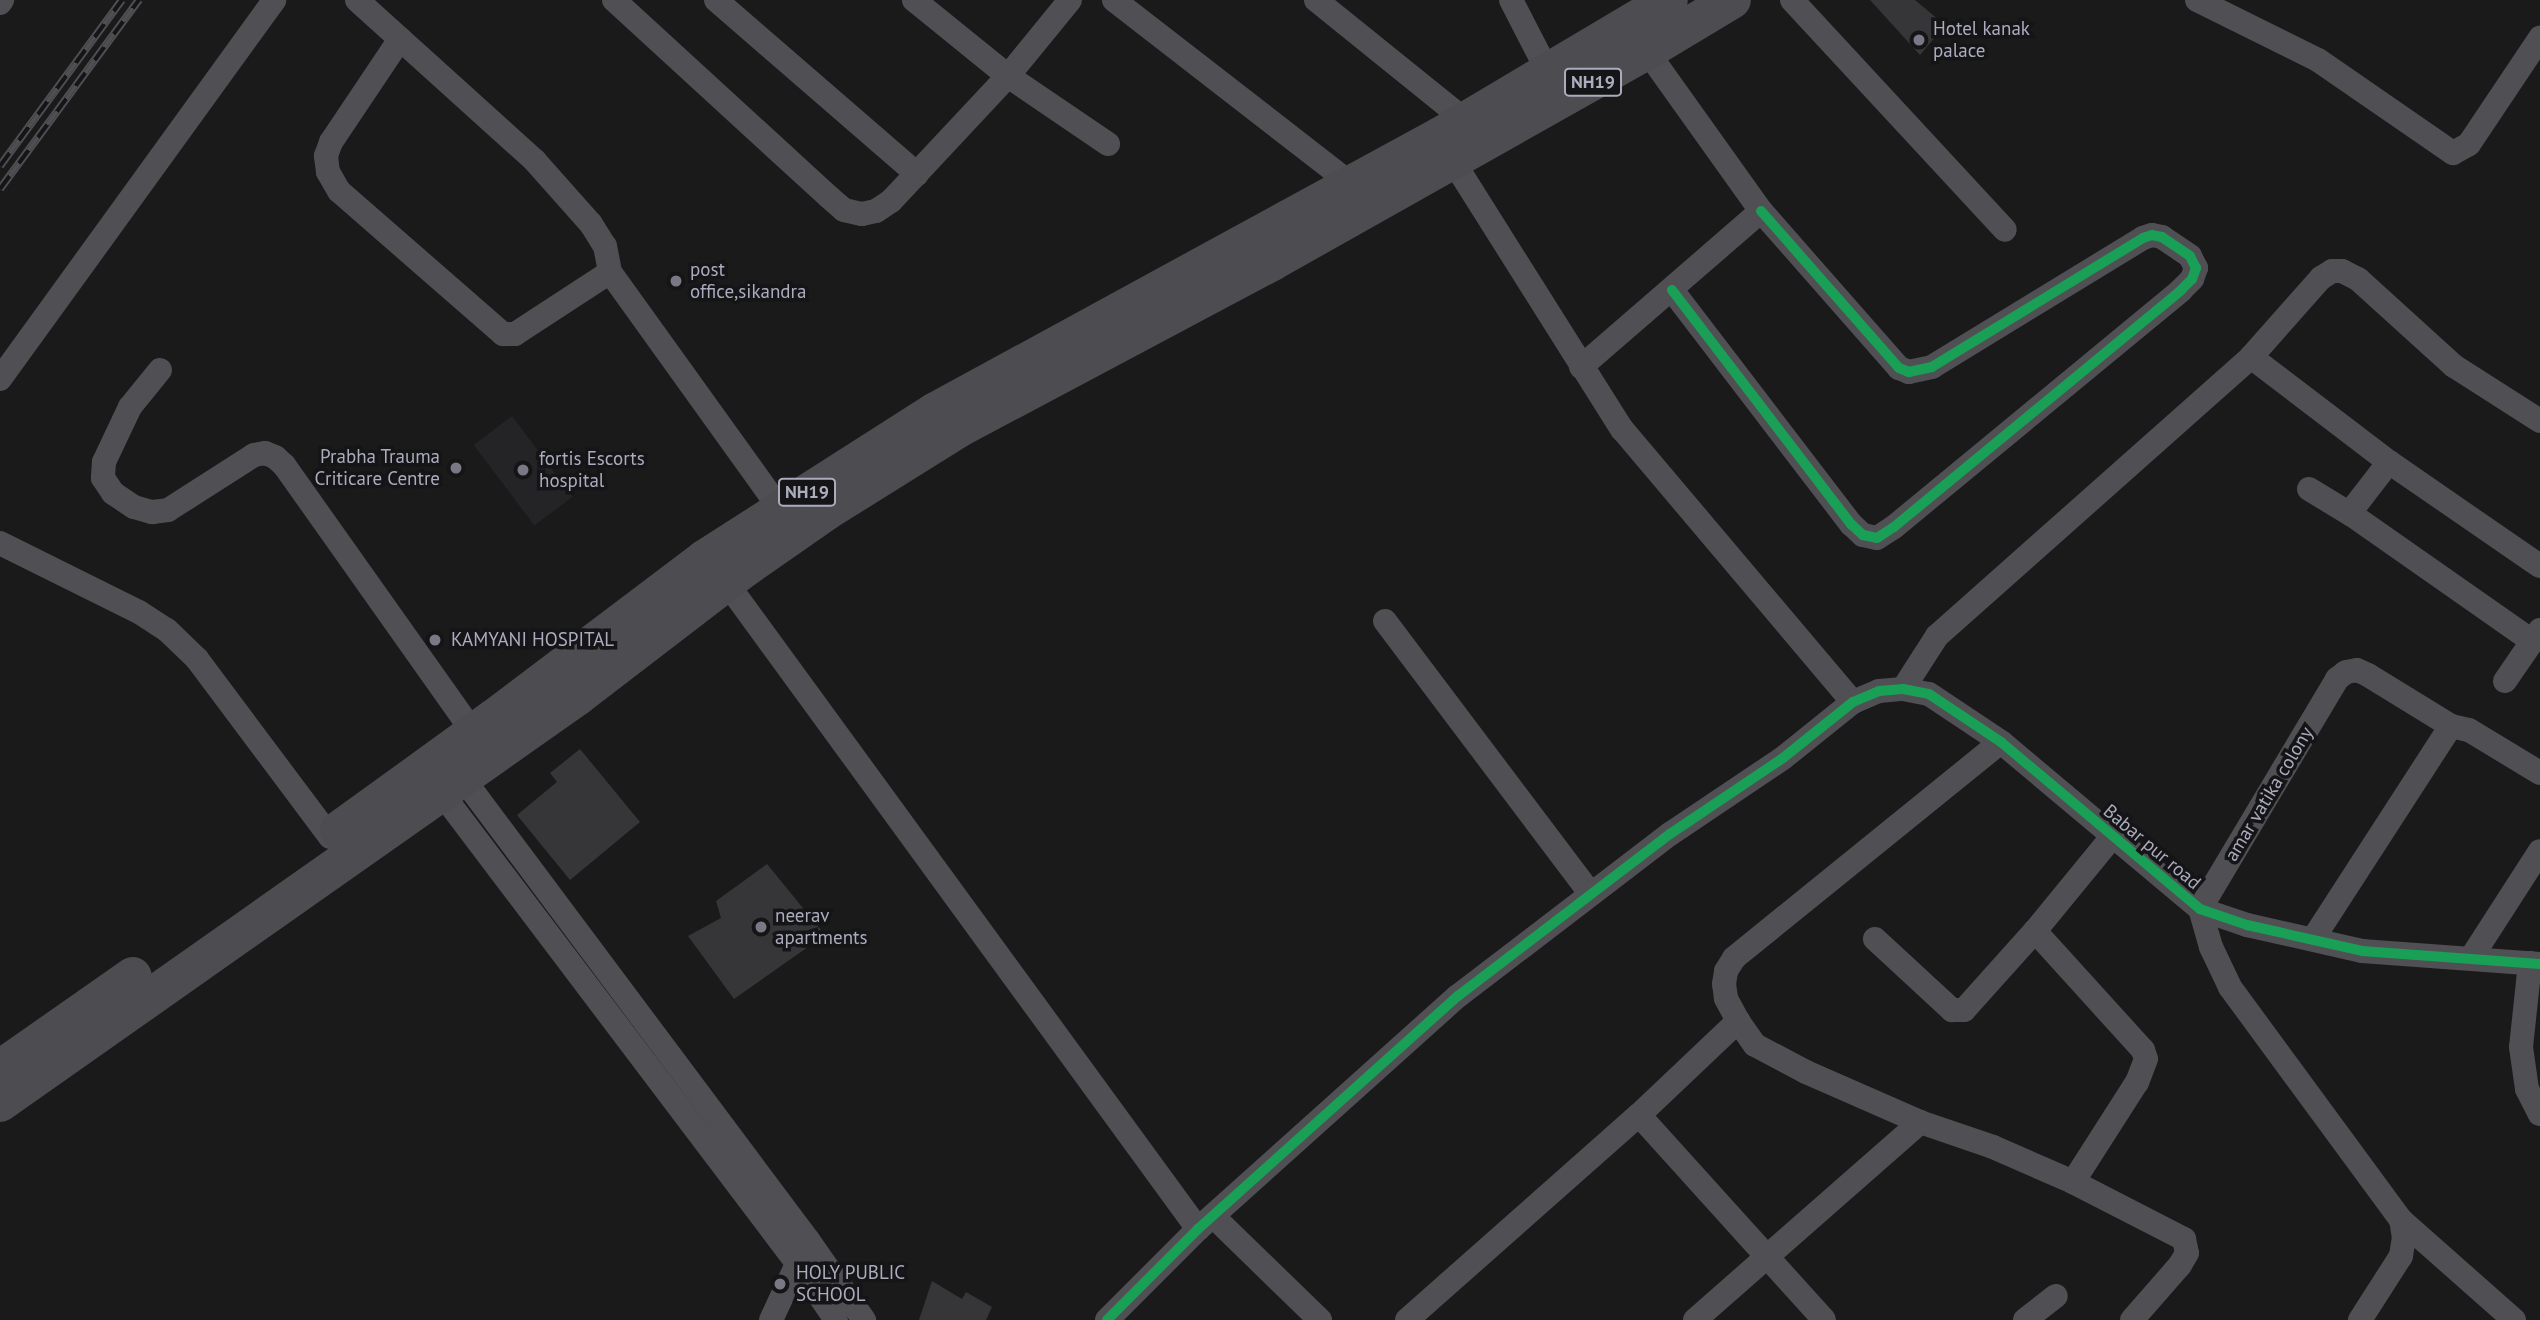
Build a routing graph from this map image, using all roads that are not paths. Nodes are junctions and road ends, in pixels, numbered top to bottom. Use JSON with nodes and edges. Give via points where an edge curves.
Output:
{"nodes":[{"id":1,"x":274,"y":0,"type":"edge"},
{"id":2,"x":357,"y":0,"type":"edge"},
{"id":3,"x":716,"y":0,"type":"edge"},
{"id":4,"x":914,"y":0,"type":"edge"},
{"id":5,"x":1070,"y":0,"type":"edge"},
{"id":6,"x":1114,"y":0,"type":"edge"},
{"id":7,"x":1316,"y":0,"type":"edge"},
{"id":8,"x":1511,"y":0,"type":"edge"},
{"id":9,"x":1669,"y":0,"type":"edge"},
{"id":10,"x":1732,"y":0,"type":"edge"},
{"id":11,"x":1792,"y":0,"type":"edge"},
{"id":12,"x":2197,"y":0,"type":"edge"},
{"id":13,"x":620,"y":2,"type":"edge"},
{"id":14,"x":2540,"y":38,"type":"edge"},
{"id":15,"x":400,"y":39,"type":"junction"},
{"id":16,"x":1647,"y":51,"type":"junction"},
{"id":17,"x":1549,"y":74,"type":"junction"},
{"id":18,"x":1008,"y":76,"type":"junction"},
{"id":19,"x":1466,"y":121,"type":"junction"},
{"id":20,"x":1108,"y":144,"type":"dead end"},
{"id":21,"x":1452,"y":161,"type":"junction"},
{"id":22,"x":917,"y":174,"type":"junction"},
{"id":23,"x":1351,"y":184,"type":"junction"},
{"id":24,"x":1761,"y":211,"type":"junction"},
{"id":25,"x":2006,"y":230,"type":"dead end"},
{"id":26,"x":610,"y":272,"type":"junction"},
{"id":27,"x":1672,"y":290,"type":"junction"},
{"id":28,"x":2250,"y":357,"type":"junction"},
{"id":29,"x":1581,"y":367,"type":"junction"},
{"id":30,"x":160,"y":370,"type":"dead end"},
{"id":31,"x":0,"y":379,"type":"edge"},
{"id":32,"x":2540,"y":421,"type":"edge"},
{"id":33,"x":2389,"y":462,"type":"junction"},
{"id":34,"x":2309,"y":489,"type":"dead end"},
{"id":35,"x":780,"y":509,"type":"junction"},
{"id":36,"x":2352,"y":515,"type":"junction"},
{"id":37,"x":0,"y":543,"type":"edge"},
{"id":38,"x":2540,"y":566,"type":"edge"},
{"id":39,"x":726,"y":582,"type":"junction"},
{"id":40,"x":1385,"y":621,"type":"dead end"},
{"id":41,"x":2536,"y":636,"type":"edge"},
{"id":42,"x":2505,"y":681,"type":"dead end"},
{"id":43,"x":1903,"y":689,"type":"junction"},
{"id":44,"x":1853,"y":702,"type":"junction"},
{"id":45,"x":2451,"y":726,"type":"junction"},
{"id":46,"x":474,"y":733,"type":"junction"},
{"id":47,"x":2001,"y":742,"type":"junction"},
{"id":48,"x":2540,"y":773,"type":"edge"},
{"id":49,"x":451,"y":784,"type":"junction"},
{"id":50,"x":330,"y":837,"type":"junction"},
{"id":51,"x":2112,"y":837,"type":"junction"},
{"id":52,"x":2540,"y":851,"type":"edge"},
{"id":53,"x":1590,"y":893,"type":"junction"},
{"id":54,"x":2200,"y":909,"type":"junction"},
{"id":55,"x":2035,"y":931,"type":"junction"},
{"id":56,"x":1875,"y":939,"type":"dead end"},
{"id":57,"x":2313,"y":939,"type":"junction"},
{"id":58,"x":2471,"y":958,"type":"junction"},
{"id":59,"x":2535,"y":964,"type":"edge"},
{"id":60,"x":1738,"y":1021,"type":"junction"},
{"id":61,"x":0,"y":1069,"type":"edge"},
{"id":62,"x":2534,"y":1083,"type":"edge"},
{"id":63,"x":0,"y":1103,"type":"edge"},
{"id":64,"x":2540,"y":1114,"type":"edge"},
{"id":65,"x":1639,"y":1115,"type":"junction"},
{"id":66,"x":1920,"y":1122,"type":"junction"},
{"id":67,"x":2073,"y":1182,"type":"junction"},
{"id":68,"x":2401,"y":1220,"type":"junction"},
{"id":69,"x":1206,"y":1223,"type":"junction"},
{"id":70,"x":808,"y":1240,"type":"junction"},
{"id":71,"x":1766,"y":1255,"type":"junction"},
{"id":72,"x":797,"y":1263,"type":"junction"},
{"id":73,"x":2056,"y":1296,"type":"dead end"},
{"id":74,"x":838,"y":1314,"type":"edge"},
{"id":75,"x":771,"y":1320,"type":"edge"},
{"id":76,"x":864,"y":1320,"type":"edge"},
{"id":77,"x":1107,"y":1320,"type":"edge"},
{"id":78,"x":1320,"y":1320,"type":"edge"},
{"id":79,"x":1407,"y":1320,"type":"edge"},
{"id":80,"x":1695,"y":1320,"type":"edge"},
{"id":81,"x":1824,"y":1320,"type":"edge"},
{"id":82,"x":2025,"y":1320,"type":"edge"},
{"id":83,"x":2132,"y":1320,"type":"edge"},
{"id":84,"x":2360,"y":1320,"type":"edge"},
{"id":85,"x":2514,"y":1320,"type":"edge"}],
"edges":[{"from":1,"to":31,"type":"street"},
{"from":2,"to":15,"type":"street"},
{"from":3,"to":22,"type":"street"},
{"from":4,"to":18,"type":"street"},
{"from":5,"to":18,"type":"street"},
{"from":6,"to":23,"type":"street"},
{"from":7,"to":19,"type":"street"},
{"from":8,"to":17,"type":"street"},
{"from":9,"to":17,"type":"highway","number":"NH19"},
{"from":10,"to":16,"type":"highway","number":"NH19"},
{"from":11,"to":25,"type":"street"},
{"from":12,"to":14,"type":"street","via":[[2318,60],[2453,153],[2469,144]]},
{"from":13,"to":22,"type":"street","via":[[844,210],[876,211]]},
{"from":15,"to":26,"type":"street","via":[[543,170],[591,224],[605,246]]},
{"from":15,"to":26,"type":"street","via":[[331,142],[326,156],[328,172],[340,191],[503,334],[515,334]]},
{"from":16,"to":21,"type":"highway","number":"NH19"},
{"from":16,"to":24,"type":"street"},
{"from":17,"to":19,"type":"highway","number":"NH19"},
{"from":18,"to":20,"type":"street"},
{"from":18,"to":22,"type":"street"},
{"from":19,"to":23,"type":"highway","number":"NH19"},
{"from":21,"to":29,"type":"street"},
{"from":21,"to":39,"type":"highway","number":"NH19","via":[[958,429],[827,511]]},
{"from":23,"to":35,"type":"highway","number":"NH19","via":[[979,385]]},
{"from":24,"to":27,"type":"street"},
{"from":24,"to":27,"type":"street","via":[[1899,368],[1909,372],[1932,366],[2143,238],[2162,237],[2190,256],[2196,268],[2180,290],[1877,538],[1863,535],[1851,524]]},
{"from":26,"to":35,"type":"street"},
{"from":27,"to":29,"type":"street"},
{"from":28,"to":32,"type":"street","via":[[2321,278],[2342,271],[2358,279],[2454,366]]},
{"from":28,"to":33,"type":"street"},
{"from":28,"to":43,"type":"street","via":[[1937,636]]},
{"from":29,"to":44,"type":"street","via":[[1622,429]]},
{"from":30,"to":46,"type":"street","via":[[130,407],[104,462],[103,478],[113,493],[134,507],[168,510],[254,455],[275,457]]},
{"from":33,"to":36,"type":"street"},
{"from":33,"to":38,"type":"street"},
{"from":34,"to":36,"type":"street"},
{"from":35,"to":46,"type":"highway","number":"NH19","via":[[704,559]]},
{"from":36,"to":41,"type":"street"},
{"from":37,"to":50,"type":"street","via":[[167,630],[197,659]]},
{"from":39,"to":49,"type":"highway","number":"NH19","via":[[577,697]]},
{"from":39,"to":69,"type":"street"},
{"from":40,"to":53,"type":"street"},
{"from":41,"to":42,"type":"street"},
{"from":43,"to":44,"type":"street","via":[[1879,691]]},
{"from":43,"to":47,"type":"street","name":"Babar pur road","via":[[1929,694]]},
{"from":44,"to":53,"type":"street","via":[[1783,758]]},
{"from":45,"to":48,"type":"street","via":[[2469,730]]},
{"from":45,"to":54,"type":"street","name":"amar vatika colony","via":[[2357,670],[2346,671]]},
{"from":45,"to":57,"type":"street"},
{"from":46,"to":50,"type":"highway","number":"NH19"},
{"from":47,"to":51,"type":"street","name":"Babar pur road"},
{"from":47,"to":60,"type":"street","via":[[1734,958],[1724,984]]},
{"from":49,"to":63,"type":"highway","number":"NH19"},
{"from":49,"to":70,"type":"street"},
{"from":49,"to":72,"type":"street"},
{"from":50,"to":61,"type":"highway","number":"NH19"},
{"from":51,"to":54,"type":"street","name":"Babar pur road"},
{"from":51,"to":55,"type":"street"},
{"from":52,"to":58,"type":"street"},
{"from":53,"to":69,"type":"street","via":[[1458,996]]},
{"from":54,"to":57,"type":"street","name":"Babar pur road"},
{"from":54,"to":68,"type":"street","via":[[2230,987]]},
{"from":55,"to":56,"type":"street","via":[[1970,1006],[1957,1011]]},
{"from":55,"to":67,"type":"street","via":[[2143,1050],[2146,1059],[2137,1082]]},
{"from":57,"to":58,"type":"street","name":"Babar pur road","via":[[2362,951]]},
{"from":58,"to":59,"type":"street","name":"Babar pur road"},
{"from":59,"to":62,"type":"street","via":[[2521,1047]]},
{"from":60,"to":65,"type":"street"},
{"from":60,"to":66,"type":"street","via":[[1764,1051]]},
{"from":62,"to":64,"type":"street"},
{"from":65,"to":71,"type":"street"},
{"from":65,"to":79,"type":"street"},
{"from":66,"to":67,"type":"street"},
{"from":66,"to":71,"type":"street"},
{"from":67,"to":83,"type":"street","via":[[2184,1238],[2187,1245],[2180,1265]]},
{"from":68,"to":84,"type":"street","via":[[2401,1256]]},
{"from":68,"to":85,"type":"street"},
{"from":69,"to":77,"type":"street"},
{"from":69,"to":78,"type":"street"},
{"from":70,"to":72,"type":"street"},
{"from":70,"to":74,"type":"street"},
{"from":71,"to":80,"type":"street"},
{"from":71,"to":81,"type":"street"},
{"from":72,"to":74,"type":"street"},
{"from":72,"to":75,"type":"street"},
{"from":73,"to":82,"type":"street"},
{"from":74,"to":76,"type":"street"}]}
